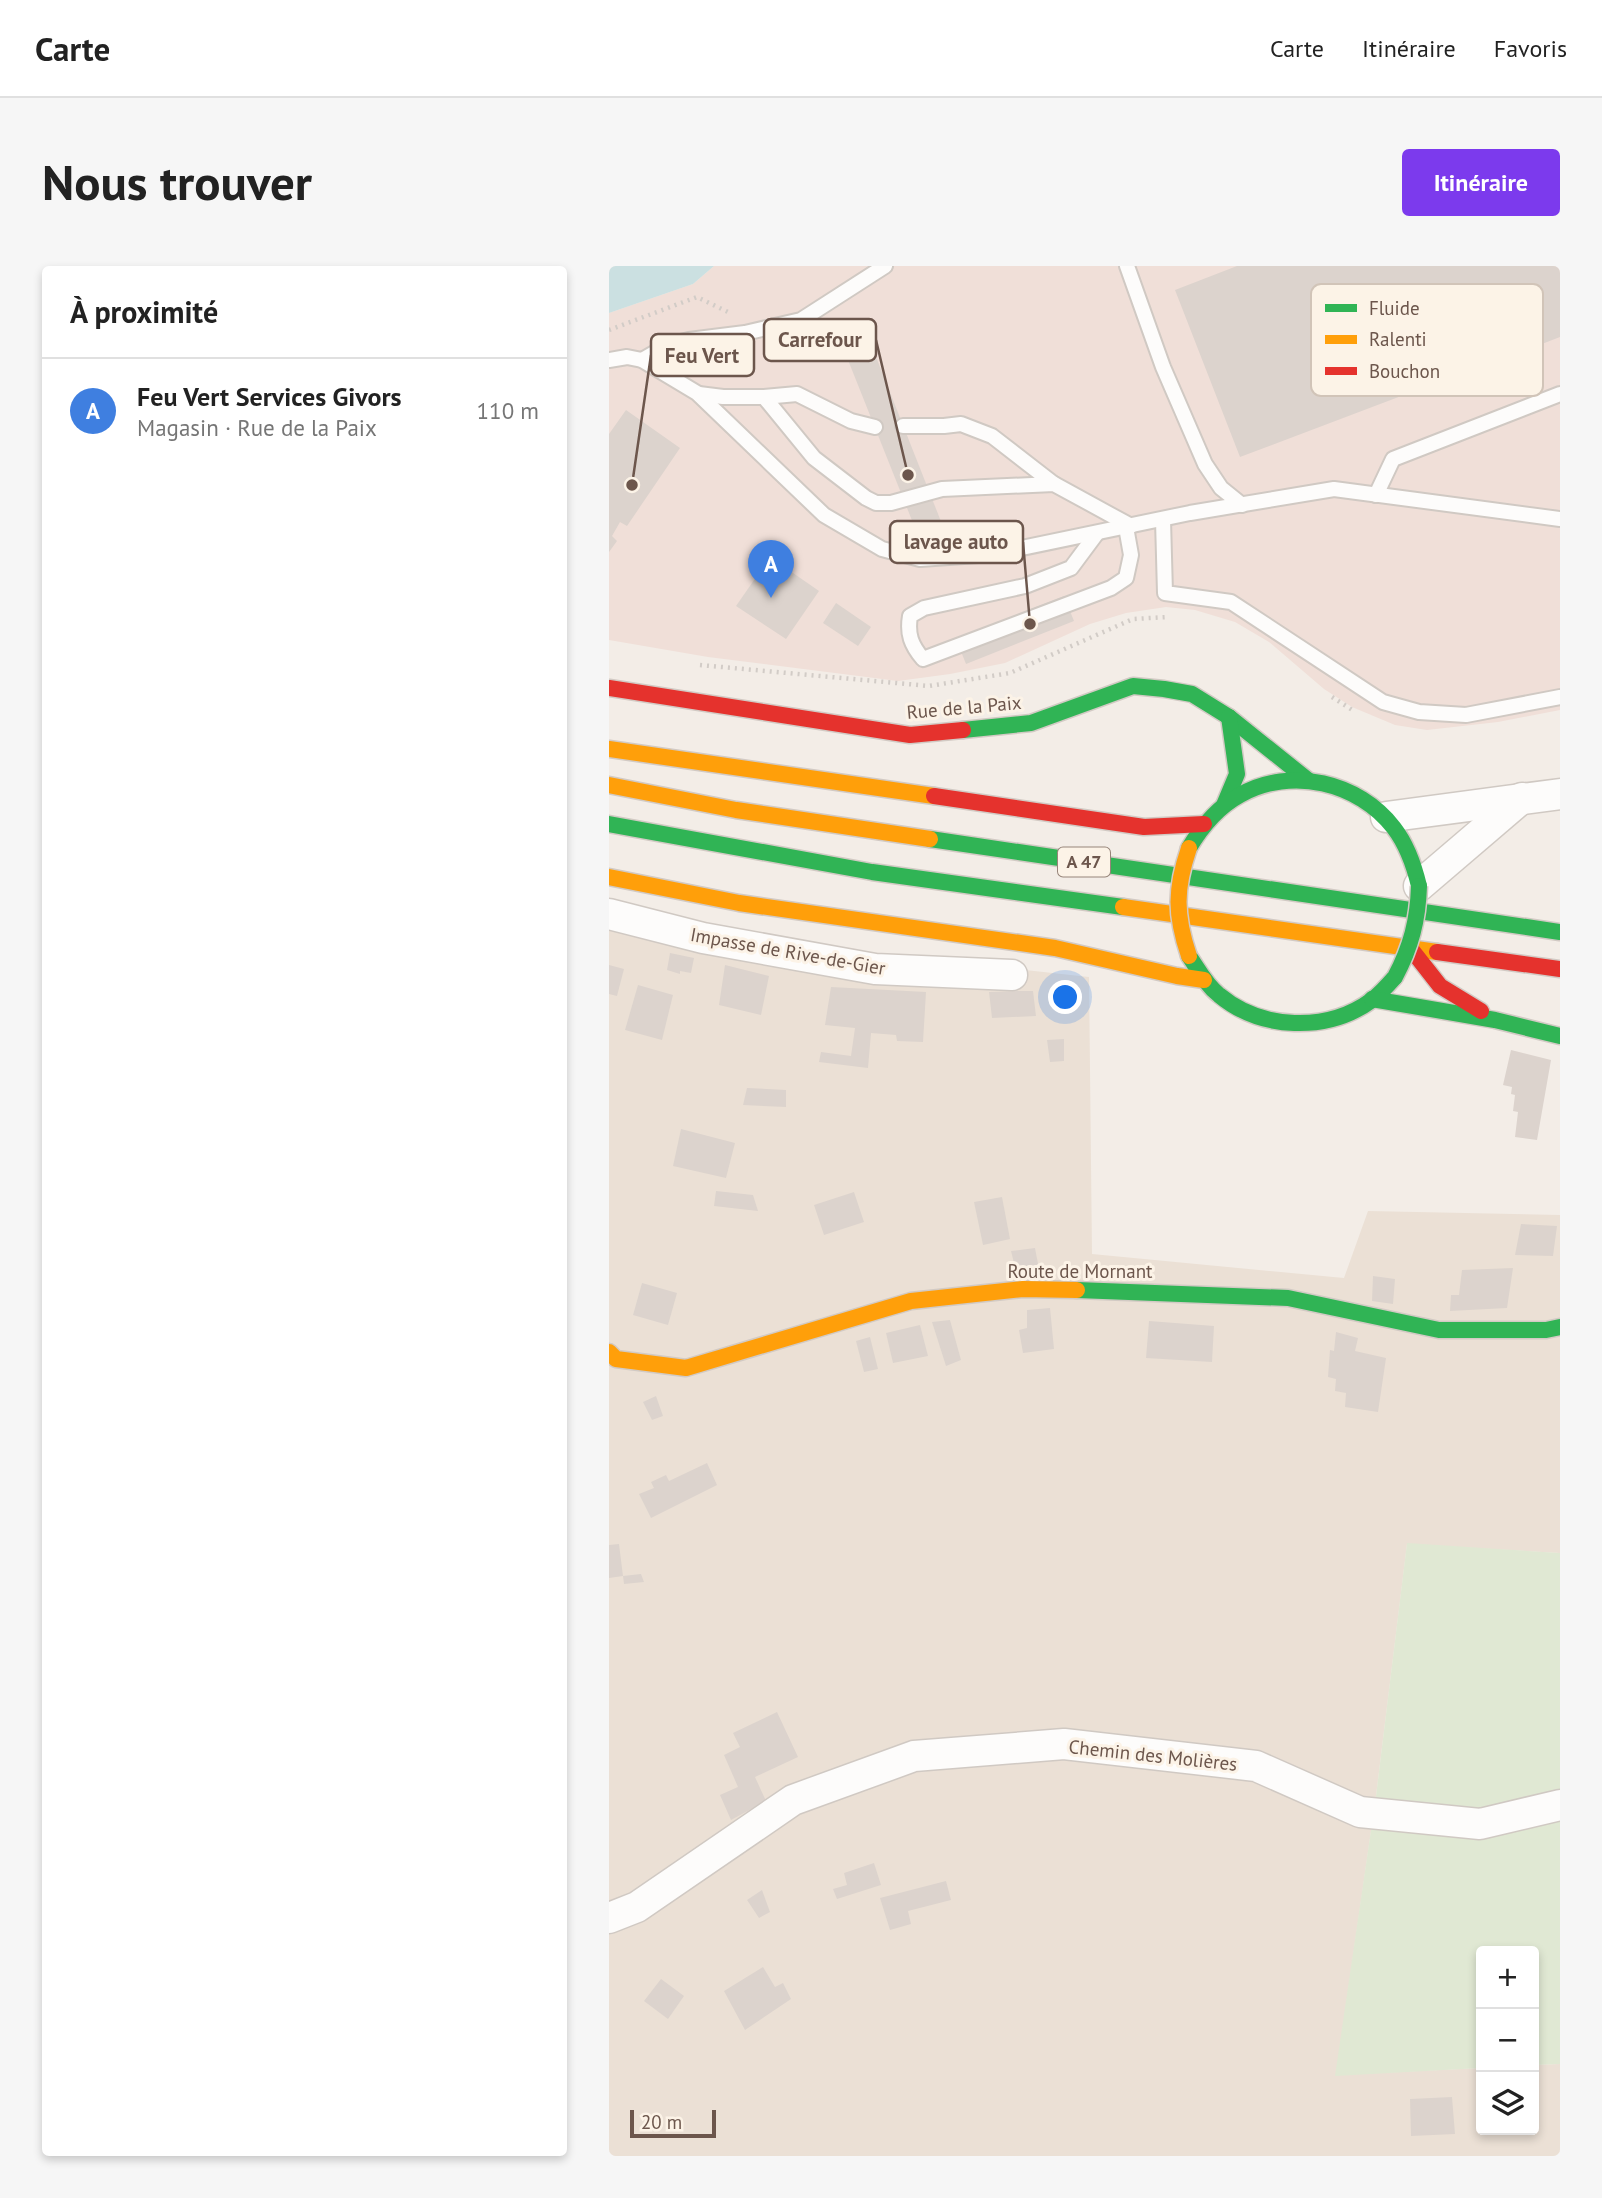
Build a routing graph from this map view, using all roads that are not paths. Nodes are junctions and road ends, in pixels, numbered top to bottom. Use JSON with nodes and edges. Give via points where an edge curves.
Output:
{"nodes":[{"id":1,"x":885,"y":266,"type":"edge"},
{"id":2,"x":1127,"y":266,"type":"edge"},
{"id":3,"x":609,"y":360,"type":"edge"},
{"id":4,"x":642,"y":360,"type":"junction"},
{"id":5,"x":697,"y":393,"type":"junction"},
{"id":6,"x":1560,"y":394,"type":"edge"},
{"id":7,"x":764,"y":397,"type":"junction"},
{"id":8,"x":904,"y":426,"type":"dead end"},
{"id":9,"x":875,"y":427,"type":"dead end"},
{"id":10,"x":1054,"y":484,"type":"junction"},
{"id":11,"x":1376,"y":495,"type":"junction"},
{"id":12,"x":1242,"y":505,"type":"junction"},
{"id":13,"x":1560,"y":519,"type":"edge"},
{"id":14,"x":1164,"y":520,"type":"junction"},
{"id":15,"x":1128,"y":527,"type":"junction"},
{"id":16,"x":1097,"y":533,"type":"junction"},
{"id":17,"x":609,"y":688,"type":"edge"},
{"id":18,"x":1560,"y":697,"type":"edge"},
{"id":19,"x":1229,"y":717,"type":"junction"},
{"id":20,"x":609,"y":749,"type":"edge"},
{"id":21,"x":1309,"y":780,"type":"junction"},
{"id":22,"x":609,"y":785,"type":"edge"},
{"id":23,"x":1560,"y":794,"type":"edge"},
{"id":24,"x":1522,"y":798,"type":"junction"},
{"id":25,"x":1224,"y":805,"type":"junction"},
{"id":26,"x":1386,"y":817,"type":"junction"},
{"id":27,"x":609,"y":824,"type":"edge"},
{"id":28,"x":1204,"y":824,"type":"junction"},
{"id":29,"x":609,"y":877,"type":"edge"},
{"id":30,"x":1419,"y":886,"type":"junction"},
{"id":31,"x":609,"y":914,"type":"edge"},
{"id":32,"x":1560,"y":932,"type":"edge"},
{"id":33,"x":1411,"y":949,"type":"junction"},
{"id":34,"x":1560,"y":969,"type":"edge"},
{"id":35,"x":1012,"y":975,"type":"dead end"},
{"id":36,"x":1204,"y":980,"type":"junction"},
{"id":37,"x":1372,"y":999,"type":"junction"},
{"id":38,"x":1495,"y":1020,"type":"junction"},
{"id":39,"x":1560,"y":1036,"type":"edge"},
{"id":40,"x":1560,"y":1327,"type":"edge"},
{"id":41,"x":609,"y":1352,"type":"edge"},
{"id":42,"x":1560,"y":1805,"type":"edge"},
{"id":43,"x":609,"y":1918,"type":"edge"}],
"edges":[{"from":1,"to":4,"type":"lane","via":[[801,320],[668,345]]},
{"from":2,"to":12,"type":"lane","via":[[1163,367],[1205,464],[1221,488]]},
{"from":3,"to":4,"type":"lane"},
{"from":4,"to":5,"type":"lane"},
{"from":5,"to":7,"type":"lane"},
{"from":5,"to":16,"type":"lane","via":[[824,515],[882,549],[920,559],[993,554]]},
{"from":6,"to":11,"type":"lane","via":[[1393,459]]},
{"from":7,"to":9,"type":"lane","via":[[797,394],[851,421]]},
{"from":7,"to":10,"type":"lane","via":[[814,458],[876,503],[942,489]]},
{"from":8,"to":10,"type":"lane","via":[[961,424],[992,436]]},
{"from":10,"to":15,"type":"lane"},
{"from":11,"to":12,"type":"lane","via":[[1334,489]]},
{"from":11,"to":13,"type":"lane"},
{"from":12,"to":14,"type":"lane"},
{"from":14,"to":15,"type":"lane"},
{"from":14,"to":18,"type":"lane","via":[[1165,593],[1231,602],[1383,702],[1419,712],[1466,715]]},
{"from":15,"to":16,"type":"lane"},
{"from":15,"to":16,"type":"lane","via":[[1131,555],[1126,579],[1111,589],[923,659],[913,647],[910,616],[924,608],[1025,586],[1071,568]]},
{"from":17,"to":19,"type":"main road","name":"Rue de la Paix","via":[[910,735],[1031,723],[1133,686],[1192,694]]},
{"from":19,"to":21,"type":"main road","name":"Rue de la Paix"},
{"from":19,"to":25,"type":"main road","via":[[1237,774]]},
{"from":20,"to":28,"type":"main road","via":[[1144,827]]},
{"from":21,"to":25,"type":"main road","via":[[1275,782]]},
{"from":21,"to":26,"type":"main road","via":[[1359,796]]},
{"from":22,"to":32,"type":"main road","number":"A 47","via":[[736,810]]},
{"from":23,"to":24,"type":"street"},
{"from":24,"to":26,"type":"street"},
{"from":24,"to":30,"type":"street"},
{"from":25,"to":28,"type":"main road"},
{"from":26,"to":30,"type":"main road","via":[[1413,861]]},
{"from":27,"to":34,"type":"main road","number":"A 47","via":[[872,872]]},
{"from":28,"to":36,"type":"main road","bridge":true,"via":[[1179,874],[1176,902],[1179,930]]},
{"from":29,"to":36,"type":"main road","via":[[739,903],[1055,948]]},
{"from":30,"to":33,"type":"main road","bridge":true,"via":[[1419,918]]},
{"from":31,"to":35,"type":"street","name":"Impasse de Rive-de-Gier","via":[[703,938],[875,969]]},
{"from":33,"to":37,"type":"main road","bridge":true,"via":[[1395,976]]},
{"from":33,"to":38,"type":"main road","via":[[1440,986]]},
{"from":36,"to":37,"type":"main road","via":[[1238,1008],[1279,1023],[1323,1021]]},
{"from":37,"to":38,"type":"main road"},
{"from":38,"to":39,"type":"main road"},
{"from":40,"to":41,"type":"main road","name":"Route de Mornant","via":[[1439,1330],[1288,1298],[1023,1289],[911,1301],[687,1368],[616,1359]]},
{"from":42,"to":43,"type":"street","name":"Chemin des Molières","via":[[1480,1824],[1360,1812],[1256,1766],[1064,1744],[914,1756],[793,1800],[637,1907]]}]}
